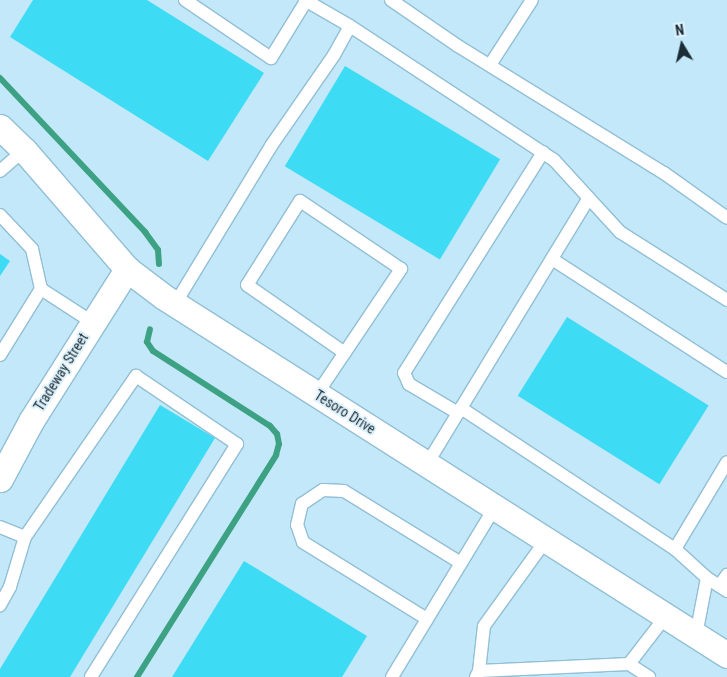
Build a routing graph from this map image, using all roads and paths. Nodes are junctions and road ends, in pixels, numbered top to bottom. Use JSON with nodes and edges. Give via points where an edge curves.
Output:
{"nodes":[{"id":1,"x":185,"y":0,"type":"edge"},
{"id":2,"x":305,"y":0,"type":"edge"},
{"id":3,"x":391,"y":0,"type":"edge"},
{"id":4,"x":532,"y":0,"type":"edge"},
{"id":5,"x":350,"y":26,"type":"junction"},
{"id":6,"x":490,"y":65,"type":"junction"},
{"id":7,"x":0,"y":126,"type":"edge"},
{"id":8,"x":24,"y":150,"type":"junction"},
{"id":9,"x":543,"y":152,"type":"junction"},
{"id":10,"x":0,"y":171,"type":"edge"},
{"id":11,"x":589,"y":198,"type":"junction"},
{"id":12,"x":0,"y":215,"type":"edge"},
{"id":13,"x":727,"y":218,"type":"edge"},
{"id":14,"x":552,"y":259,"type":"junction"},
{"id":15,"x":127,"y":269,"type":"junction"},
{"id":16,"x":41,"y":289,"type":"junction"},
{"id":17,"x":727,"y":300,"type":"edge"},
{"id":18,"x":175,"y":304,"type":"junction"},
{"id":19,"x":92,"y":322,"type":"junction"},
{"id":20,"x":345,"y":353,"type":"junction"},
{"id":21,"x":0,"y":355,"type":"edge"},
{"id":22,"x":727,"y":372,"type":"edge"},
{"id":23,"x":317,"y":394,"type":"junction"},
{"id":24,"x":460,"y":410,"type":"junction"},
{"id":25,"x":727,"y":462,"type":"edge"},
{"id":26,"x":3,"y":463,"type":"edge"},
{"id":27,"x":427,"y":464,"type":"junction"},
{"id":28,"x":495,"y":507,"type":"junction"},
{"id":29,"x":0,"y":527,"type":"edge"},
{"id":30,"x":25,"y":536,"type":"junction"},
{"id":31,"x":546,"y":540,"type":"junction"},
{"id":32,"x":675,"y":549,"type":"junction"},
{"id":33,"x":461,"y":563,"type":"junction"},
{"id":34,"x":727,"y":575,"type":"edge"},
{"id":35,"x":707,"y":578,"type":"junction"},
{"id":36,"x":723,"y":589,"type":"edge"},
{"id":37,"x":0,"y":605,"type":"edge"},
{"id":38,"x":666,"y":616,"type":"junction"},
{"id":39,"x":427,"y":619,"type":"junction"},
{"id":40,"x":696,"y":634,"type":"junction"},
{"id":41,"x":727,"y":654,"type":"edge"},
{"id":42,"x":629,"y":664,"type":"junction"},
{"id":43,"x":478,"y":674,"type":"edge"},
{"id":44,"x":90,"y":677,"type":"edge"},
{"id":45,"x":392,"y":677,"type":"edge"},
{"id":46,"x":649,"y":677,"type":"edge"}],
"edges":[{"from":1,"to":2,"type":"lane","via":[[271,58]]},
{"from":2,"to":5,"type":"lane"},
{"from":3,"to":6,"type":"lane"},
{"from":4,"to":6,"type":"lane"},
{"from":5,"to":9,"type":"lane"},
{"from":5,"to":18,"type":"lane","via":[[271,146]]},
{"from":6,"to":13,"type":"lane","via":[[664,172]]},
{"from":7,"to":8,"type":"street","name":"Tesoro Drive"},
{"from":8,"to":10,"type":"lane"},
{"from":8,"to":15,"type":"street","name":"Tesoro Drive"},
{"from":9,"to":11,"type":"lane"},
{"from":9,"to":24,"type":"lane","via":[[404,373],[409,384]]},
{"from":11,"to":14,"type":"lane"},
{"from":11,"to":17,"type":"lane","via":[[620,232]]},
{"from":12,"to":16,"type":"lane","via":[[32,249]]},
{"from":14,"to":22,"type":"lane"},
{"from":14,"to":24,"type":"lane"},
{"from":15,"to":18,"type":"street","name":"Tesoro Drive"},
{"from":15,"to":19,"type":"street","name":"Tradeway Street"},
{"from":16,"to":19,"type":"lane"},
{"from":16,"to":21,"type":"lane"},
{"from":18,"to":23,"type":"street","name":"Tesoro Drive"},
{"from":19,"to":26,"type":"street","name":"Tradeway Street"},
{"from":20,"to":20,"type":"lane","via":[[401,269],[300,200],[247,284]]},
{"from":20,"to":23,"type":"lane"},
{"from":23,"to":27,"type":"street","name":"Tesoro Drive"},
{"from":24,"to":27,"type":"lane"},
{"from":24,"to":32,"type":"lane"},
{"from":25,"to":32,"type":"lane"},
{"from":27,"to":28,"type":"street","name":"Tesoro Drive"},
{"from":28,"to":31,"type":"street","name":"Tesoro Drive"},
{"from":28,"to":33,"type":"lane"},
{"from":29,"to":30,"type":"lane"},
{"from":30,"to":37,"type":"lane","via":[[10,587]]},
{"from":30,"to":44,"type":"lane","via":[[136,376],[238,444]]},
{"from":31,"to":38,"type":"street","name":"Tesoro Drive"},
{"from":31,"to":43,"type":"lane","via":[[484,626]]},
{"from":32,"to":35,"type":"lane"},
{"from":33,"to":39,"type":"lane"},
{"from":33,"to":39,"type":"lane","via":[[344,491],[323,490],[302,504],[297,525],[302,542]]},
{"from":34,"to":36,"type":"lane"},
{"from":35,"to":36,"type":"lane"},
{"from":35,"to":40,"type":"lane"},
{"from":38,"to":40,"type":"street","name":"Tesoro Drive"},
{"from":38,"to":42,"type":"lane"},
{"from":39,"to":45,"type":"lane"},
{"from":40,"to":41,"type":"street","name":"Tesoro Drive"},
{"from":42,"to":43,"type":"lane"},
{"from":42,"to":46,"type":"lane"}]}
